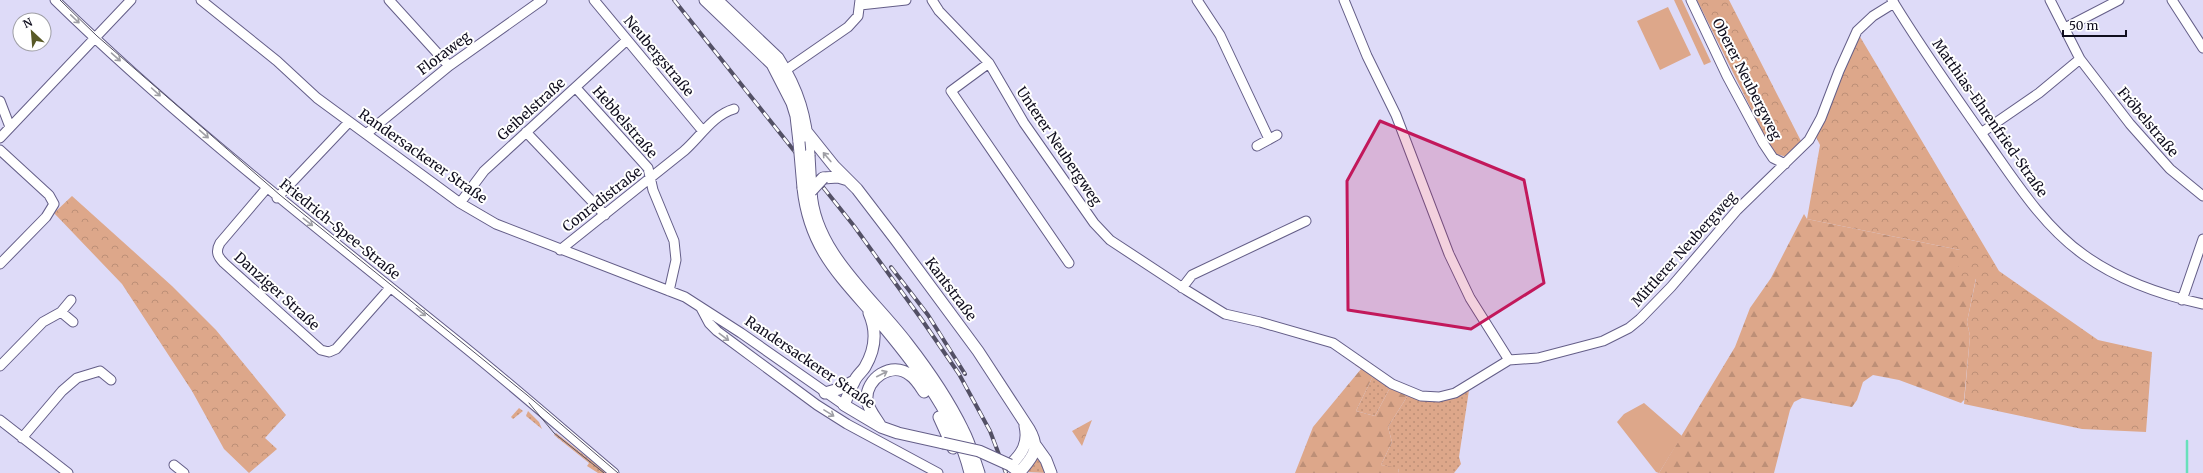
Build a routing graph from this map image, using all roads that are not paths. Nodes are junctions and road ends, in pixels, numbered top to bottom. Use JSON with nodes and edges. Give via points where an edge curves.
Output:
{"nodes":[{"id":1,"x":55,"y":0,"type":"edge"},
{"id":2,"x":131,"y":0,"type":"edge"},
{"id":3,"x":201,"y":0,"type":"edge"},
{"id":4,"x":389,"y":0,"type":"edge"},
{"id":5,"x":542,"y":0,"type":"edge"},
{"id":6,"x":594,"y":0,"type":"edge"},
{"id":7,"x":705,"y":0,"type":"edge"},
{"id":8,"x":717,"y":0,"type":"edge"},
{"id":9,"x":906,"y":0,"type":"edge"},
{"id":10,"x":932,"y":0,"type":"edge"},
{"id":11,"x":1197,"y":0,"type":"edge"},
{"id":12,"x":1344,"y":0,"type":"edge"},
{"id":13,"x":1691,"y":0,"type":"edge"},
{"id":14,"x":2050,"y":0,"type":"edge"},
{"id":15,"x":2119,"y":0,"type":"edge"},
{"id":16,"x":2172,"y":0,"type":"edge"},
{"id":17,"x":1893,"y":1,"type":"edge"},
{"id":18,"x":860,"y":3,"type":"edge"},
{"id":19,"x":2064,"y":28,"type":"junction"},
{"id":20,"x":2199,"y":32,"type":"edge"},
{"id":21,"x":95,"y":39,"type":"junction"},
{"id":22,"x":627,"y":40,"type":"junction"},
{"id":23,"x":2203,"y":48,"type":"edge"},
{"id":24,"x":2080,"y":59,"type":"junction"},
{"id":25,"x":989,"y":63,"type":"junction"},
{"id":26,"x":449,"y":66,"type":"junction"},
{"id":27,"x":782,"y":72,"type":"junction"},
{"id":28,"x":576,"y":88,"type":"junction"},
{"id":29,"x":0,"y":101,"type":"edge"},
{"id":30,"x":734,"y":109,"type":"dead end"},
{"id":31,"x":349,"y":122,"type":"junction"},
{"id":32,"x":10,"y":127,"type":"junction"},
{"id":33,"x":702,"y":130,"type":"junction"},
{"id":34,"x":806,"y":131,"type":"junction"},
{"id":35,"x":526,"y":132,"type":"junction"},
{"id":36,"x":1981,"y":133,"type":"junction"},
{"id":37,"x":366,"y":134,"type":"junction"},
{"id":38,"x":0,"y":138,"type":"edge"},
{"id":39,"x":1256,"y":146,"type":"dead end"},
{"id":40,"x":0,"y":150,"type":"edge"},
{"id":41,"x":1785,"y":164,"type":"junction"},
{"id":42,"x":650,"y":179,"type":"junction"},
{"id":43,"x":850,"y":181,"type":"junction"},
{"id":44,"x":266,"y":189,"type":"junction"},
{"id":45,"x":809,"y":191,"type":"junction"},
{"id":46,"x":2203,"y":196,"type":"edge"},
{"id":47,"x":278,"y":198,"type":"junction"},
{"id":48,"x":460,"y":203,"type":"junction"},
{"id":49,"x":605,"y":215,"type":"junction"},
{"id":50,"x":1306,"y":221,"type":"dead end"},
{"id":51,"x":2203,"y":239,"type":"edge"},
{"id":52,"x":560,"y":250,"type":"junction"},
{"id":53,"x":1069,"y":263,"type":"dead end"},
{"id":54,"x":0,"y":264,"type":"edge"},
{"id":55,"x":390,"y":288,"type":"junction"},
{"id":56,"x":1182,"y":288,"type":"junction"},
{"id":57,"x":669,"y":291,"type":"junction"},
{"id":58,"x":71,"y":300,"type":"dead end"},
{"id":59,"x":2182,"y":300,"type":"junction"},
{"id":60,"x":2203,"y":304,"type":"edge"},
{"id":61,"x":866,"y":305,"type":"junction"},
{"id":62,"x":701,"y":306,"type":"junction"},
{"id":63,"x":61,"y":312,"type":"junction"},
{"id":64,"x":72,"y":322,"type":"dead end"},
{"id":65,"x":1509,"y":360,"type":"junction"},
{"id":66,"x":0,"y":366,"type":"edge"},
{"id":67,"x":111,"y":380,"type":"dead end"},
{"id":68,"x":854,"y":381,"type":"junction"},
{"id":69,"x":825,"y":393,"type":"junction"},
{"id":70,"x":844,"y":405,"type":"junction"},
{"id":71,"x":1022,"y":419,"type":"junction"},
{"id":72,"x":0,"y":420,"type":"edge"},
{"id":73,"x":882,"y":427,"type":"junction"},
{"id":74,"x":22,"y":438,"type":"junction"},
{"id":75,"x":1036,"y":446,"type":"junction"},
{"id":76,"x":174,"y":465,"type":"dead end"},
{"id":77,"x":1010,"y":465,"type":"junction"},
{"id":78,"x":68,"y":473,"type":"edge"},
{"id":79,"x":184,"y":473,"type":"edge"},
{"id":80,"x":614,"y":473,"type":"edge"},
{"id":81,"x":938,"y":473,"type":"edge"},
{"id":82,"x":963,"y":473,"type":"edge"},
{"id":83,"x":970,"y":473,"type":"edge"},
{"id":84,"x":979,"y":473,"type":"edge"},
{"id":85,"x":1020,"y":473,"type":"edge"},
{"id":86,"x":1051,"y":473,"type":"edge"}],
"edges":[{"from":1,"to":21,"type":"street","name":"Friedrich-Spee-Straße","one_way":true},
{"from":2,"to":21,"type":"street"},
{"from":3,"to":31,"type":"street","name":"Randersackerer Straße","via":[[277,61],[316,98]]},
{"from":4,"to":26,"type":"street"},
{"from":5,"to":26,"type":"street","name":"Floraweg"},
{"from":6,"to":22,"type":"street","name":"Neubergstraße"},
{"from":7,"to":27,"type":"main road"},
{"from":8,"to":27,"type":"main road","name":"Kantstraße","via":[[778,58]]},
{"from":9,"to":18,"type":"street"},
{"from":10,"to":25,"type":"street","name":"Unterer Neubergweg","via":[[939,11]]},
{"from":11,"to":39,"type":"street","via":[[1226,47],[1273,137]]},
{"from":12,"to":65,"type":"street","via":[[1367,56],[1396,115],[1449,254],[1470,298]]},
{"from":13,"to":41,"type":"street","name":"Oberer Neubergweg","via":[[1727,76],[1763,143],[1773,158]]},
{"from":14,"to":19,"type":"street","name":"Fröbelstraße"},
{"from":15,"to":19,"type":"street"},
{"from":16,"to":20,"type":"street"},
{"from":17,"to":36,"type":"street","name":"Matthias-Ehrenfried-Straße"},
{"from":17,"to":41,"type":"street","name":"Mittlerer Neubergweg","via":[[1857,31],[1815,129],[1809,140]]},
{"from":18,"to":27,"type":"street","via":[[858,16],[848,27]]},
{"from":19,"to":24,"type":"street","name":"Fröbelstraße"},
{"from":20,"to":23,"type":"street"},
{"from":21,"to":32,"type":"street"},
{"from":21,"to":44,"type":"street","name":"Friedrich-Spee-Straße","one_way":true},
{"from":22,"to":28,"type":"street","name":"Geibelstraße"},
{"from":22,"to":33,"type":"street","name":"Neubergstraße"},
{"from":24,"to":36,"type":"street","via":[[2039,93]]},
{"from":24,"to":46,"type":"street","name":"Fröbelstraße","via":[[2151,150]]},
{"from":25,"to":53,"type":"street","via":[[951,91]]},
{"from":25,"to":56,"type":"street","name":"Unterer Neubergweg","via":[[1024,123],[1094,223],[1110,240]]},
{"from":26,"to":37,"type":"street","name":"Floraweg"},
{"from":27,"to":34,"type":"main road","name":"Kantstraße","via":[[800,98]]},
{"from":27,"to":45,"type":"main road","bridge":true,"via":[[794,110]]},
{"from":28,"to":35,"type":"street","name":"Geibelstraße"},
{"from":28,"to":42,"type":"street","name":"Hebbelstraße","via":[[648,168]]},
{"from":29,"to":32,"type":"street"},
{"from":30,"to":33,"type":"street","name":"Conradistraße"},
{"from":31,"to":37,"type":"street","name":"Randersackerer Straße"},
{"from":31,"to":47,"type":"street"},
{"from":32,"to":38,"type":"street"},
{"from":33,"to":42,"type":"street","name":"Conradistraße","via":[[696,140]]},
{"from":43,"to":34,"type":"main road","name":"Kantstraße","one_way":true,"via":[[834,166]]},
{"from":34,"to":45,"type":"main road","bridge":true},
{"from":35,"to":48,"type":"street","name":"Geibelstraße","via":[[484,171]]},
{"from":35,"to":49,"type":"street"},
{"from":36,"to":59,"type":"street","name":"Matthias-Ehrenfried-Straße","via":[[2025,195],[2077,250],[2121,278]]},
{"from":37,"to":48,"type":"street","name":"Randersackerer Straße"},
{"from":40,"to":54,"type":"street","via":[[49,195],[54,204],[46,217]]},
{"from":41,"to":65,"type":"street","name":"Mittlerer Neubergweg","via":[[1737,210],[1671,287],[1629,328],[1603,341],[1572,351],[1538,358]]},
{"from":42,"to":49,"type":"street","name":"Conradistraße"},
{"from":42,"to":57,"type":"street","name":"Hebbelstraße","via":[[674,241],[676,260]]},
{"from":43,"to":45,"type":"main road","bridge":true,"via":[[838,176],[823,178]]},
{"from":43,"to":71,"type":"main road","name":"Kantstraße","via":[[978,351]]},
{"from":44,"to":47,"type":"street","name":"Friedrich-Spee-Straße"},
{"from":44,"to":55,"type":"street","name":"Danziger Straße","via":[[220,243],[218,255],[321,350],[329,352],[340,346]]},
{"from":45,"to":61,"type":"main road","via":[[805,206],[818,246]]},
{"from":45,"to":84,"type":"main road","via":[[818,226],[827,244],[839,263],[907,343],[943,394],[964,431]]},
{"from":47,"to":55,"type":"street","name":"Friedrich-Spee-Straße","one_way":true},
{"from":48,"to":52,"type":"street","name":"Randersackerer Straße","via":[[496,224]]},
{"from":49,"to":52,"type":"street","name":"Conradistraße"},
{"from":50,"to":56,"type":"street","via":[[1192,275]]},
{"from":51,"to":59,"type":"street"},
{"from":52,"to":57,"type":"street","name":"Randersackerer Straße","via":[[595,261]]},
{"from":55,"to":80,"type":"street","name":"Friedrich-Spee-Straße","one_way":true,"via":[[461,344]]},
{"from":56,"to":65,"type":"street","name":"Unterer Neubergweg","via":[[1225,314],[1333,343],[1392,384],[1421,396],[1439,397],[1455,393]]},
{"from":57,"to":62,"type":"street","name":"Randersackerer Straße"},
{"from":58,"to":63,"type":"street"},
{"from":59,"to":60,"type":"street","name":"Matthias-Ehrenfried-Straße"},
{"from":61,"to":68,"type":"main road","via":[[874,324],[874,344],[864,367]]},
{"from":61,"to":83,"type":"main road","via":[[908,357],[938,401],[953,429]]},
{"from":62,"to":69,"type":"street","name":"Randersackerer Straße"},
{"from":62,"to":81,"type":"street","name":"Randersackerer Straße","one_way":true,"via":[[717,331],[803,396],[847,424]]},
{"from":63,"to":64,"type":"street"},
{"from":63,"to":66,"type":"street","via":[[43,322]]},
{"from":67,"to":74,"type":"street","via":[[100,371],[77,378],[62,391]]},
{"from":68,"to":69,"type":"main road"},
{"from":68,"to":70,"type":"main road"},
{"from":69,"to":70,"type":"street","name":"Randersackerer Straße"},
{"from":70,"to":73,"type":"main road","name":"Randersackerer Straße"},
{"from":71,"to":75,"type":"main road","name":"Kantstraße"},
{"from":71,"to":77,"type":"main road","name":"Kantstraße","via":[[1025,446],[1021,455]]},
{"from":72,"to":74,"type":"street"},
{"from":73,"to":77,"type":"main road","name":"Randersackerer Straße","bridge":true,"via":[[979,451]]},
{"from":73,"to":82,"type":"main road","one_way":true,"via":[[869,407],[868,392],[876,377],[893,369],[901,370],[910,375],[927,397],[951,442]]},
{"from":74,"to":78,"type":"street"},
{"from":75,"to":85,"type":"main road"},
{"from":75,"to":86,"type":"main road","name":"Kantstraße"},
{"from":76,"to":79,"type":"street"},
{"from":77,"to":85,"type":"main road","name":"Randersackerer Straße"}]}
